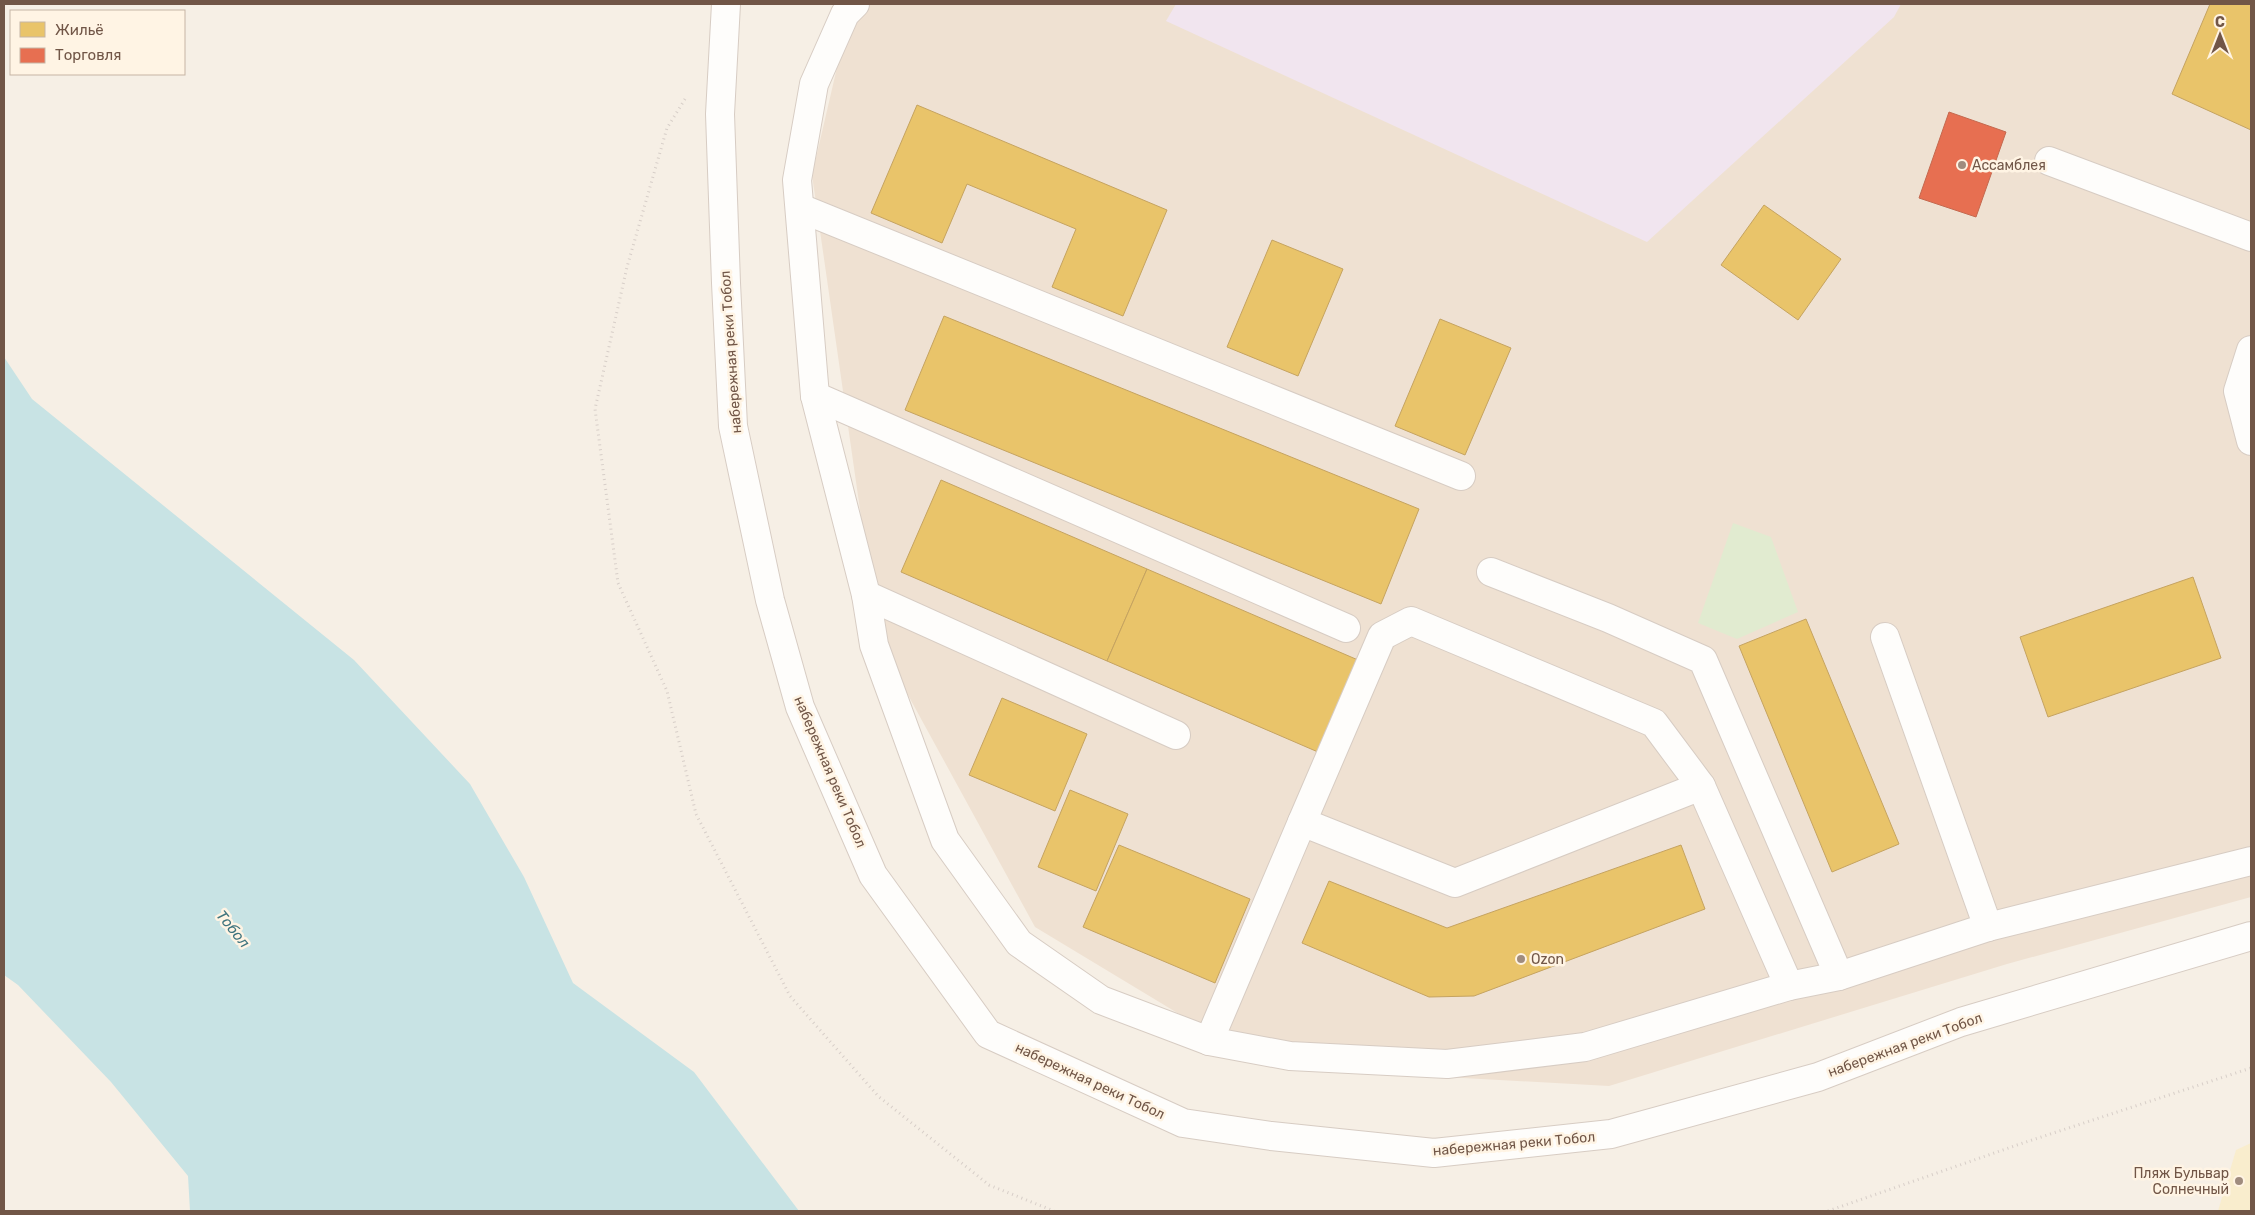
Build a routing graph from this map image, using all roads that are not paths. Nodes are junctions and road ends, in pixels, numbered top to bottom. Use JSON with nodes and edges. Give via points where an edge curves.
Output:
{"nodes":[{"id":1,"x":726,"y":4,"type":"edge"},
{"id":2,"x":855,"y":4,"type":"edge"},
{"id":3,"x":2049,"y":161,"type":"dead end"},
{"id":4,"x":800,"y":208,"type":"junction"},
{"id":5,"x":2251,"y":237,"type":"edge"},
{"id":6,"x":2251,"y":350,"type":"edge"},
{"id":7,"x":815,"y":396,"type":"junction"},
{"id":8,"x":2251,"y":441,"type":"edge"},
{"id":9,"x":1461,"y":476,"type":"dead end"},
{"id":10,"x":1491,"y":572,"type":"dead end"},
{"id":11,"x":866,"y":595,"type":"junction"},
{"id":12,"x":1346,"y":628,"type":"dead end"},
{"id":13,"x":1885,"y":637,"type":"dead end"},
{"id":14,"x":1176,"y":735,"type":"dead end"},
{"id":15,"x":1701,"y":786,"type":"junction"},
{"id":16,"x":1302,"y":822,"type":"junction"},
{"id":17,"x":2251,"y":861,"type":"edge"},
{"id":18,"x":1988,"y":928,"type":"junction"},
{"id":19,"x":2251,"y":936,"type":"edge"},
{"id":20,"x":1839,"y":976,"type":"junction"},
{"id":21,"x":1789,"y":986,"type":"junction"},
{"id":22,"x":1209,"y":1041,"type":"junction"}],
"edges":[{"from":1,"to":19,"type":"street","name":"набережная реки Тобол","via":[[720,114],[733,426],[770,600],[800,707],[874,875],[988,1034],[1183,1123],[1434,1153],[1621,1132],[1818,1077],[1961,1022]]},
{"from":2,"to":4,"type":"street","via":[[845,14],[814,84],[798,180]]},
{"from":3,"to":5,"type":"street"},
{"from":4,"to":7,"type":"street"},
{"from":4,"to":9,"type":"street"},
{"from":6,"to":8,"type":"street","via":[[2238,391]]},
{"from":7,"to":11,"type":"street"},
{"from":7,"to":12,"type":"street"},
{"from":10,"to":20,"type":"street","via":[[1703,660]]},
{"from":11,"to":14,"type":"street"},
{"from":11,"to":22,"type":"street","via":[[874,645],[945,840],[1019,943],[1101,1000]]},
{"from":13,"to":18,"type":"street"},
{"from":15,"to":16,"type":"street","via":[[1454,883]]},
{"from":15,"to":16,"type":"street","via":[[1654,722],[1411,621],[1382,636]]},
{"from":15,"to":21,"type":"street"},
{"from":16,"to":22,"type":"street"},
{"from":17,"to":18,"type":"street"},
{"from":18,"to":20,"type":"street"},
{"from":20,"to":21,"type":"street"},
{"from":21,"to":22,"type":"street","via":[[1585,1047],[1447,1064],[1290,1056]]}]}
